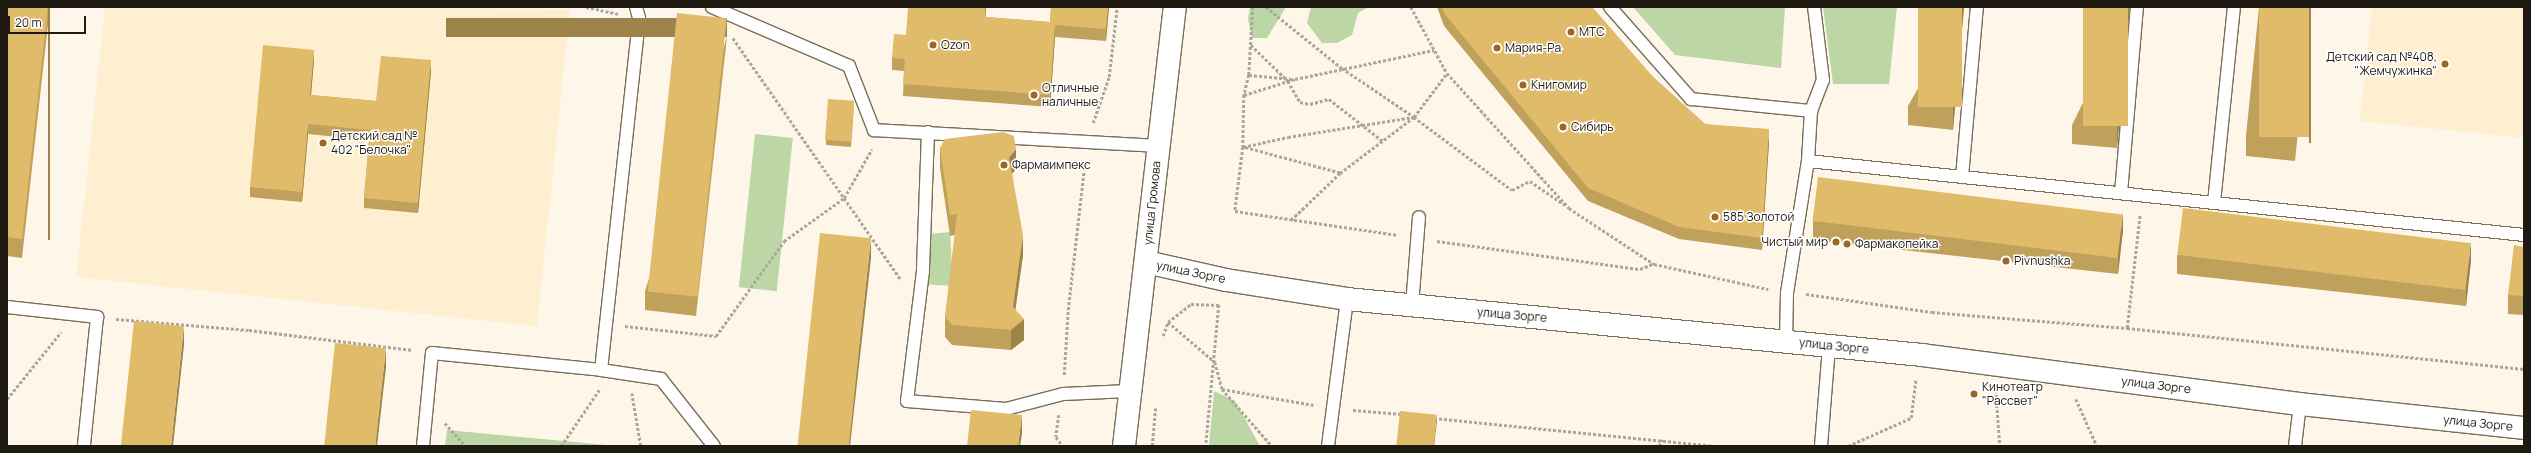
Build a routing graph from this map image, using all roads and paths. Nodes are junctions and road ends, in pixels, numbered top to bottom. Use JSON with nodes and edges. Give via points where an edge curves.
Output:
{"nodes":[{"id":1,"x":586,"y":7,"type":"edge"},
{"id":2,"x":712,"y":7,"type":"edge"},
{"id":3,"x":1117,"y":7,"type":"edge"},
{"id":4,"x":1175,"y":7,"type":"edge"},
{"id":5,"x":1253,"y":7,"type":"edge"},
{"id":6,"x":1266,"y":7,"type":"edge"},
{"id":7,"x":1411,"y":7,"type":"edge"},
{"id":8,"x":1610,"y":7,"type":"edge"},
{"id":9,"x":1814,"y":7,"type":"edge"},
{"id":10,"x":1977,"y":7,"type":"edge"},
{"id":11,"x":2138,"y":7,"type":"edge"},
{"id":12,"x":2234,"y":7,"type":"edge"},
{"id":13,"x":637,"y":12,"type":"edge"},
{"id":14,"x":683,"y":24,"type":"edge"},
{"id":15,"x":732,"y":37,"type":"dead end"},
{"id":16,"x":1251,"y":45,"type":"junction"},
{"id":17,"x":1434,"y":50,"type":"junction"},
{"id":18,"x":1342,"y":68,"type":"junction"},
{"id":19,"x":1447,"y":73,"type":"junction"},
{"id":20,"x":1249,"y":75,"type":"junction"},
{"id":21,"x":1285,"y":78,"type":"junction"},
{"id":22,"x":1295,"y":79,"type":"junction"},
{"id":23,"x":1288,"y":81,"type":"junction"},
{"id":24,"x":1244,"y":95,"type":"junction"},
{"id":25,"x":1811,"y":111,"type":"junction"},
{"id":26,"x":1414,"y":117,"type":"junction"},
{"id":27,"x":1363,"y":125,"type":"junction"},
{"id":28,"x":928,"y":132,"type":"junction"},
{"id":29,"x":1383,"y":141,"type":"junction"},
{"id":30,"x":1087,"y":142,"type":"junction"},
{"id":31,"x":1158,"y":146,"type":"junction"},
{"id":32,"x":1243,"y":147,"type":"junction"},
{"id":33,"x":873,"y":148,"type":"dead end"},
{"id":34,"x":1808,"y":161,"type":"junction"},
{"id":35,"x":1340,"y":173,"type":"junction"},
{"id":36,"x":1962,"y":177,"type":"junction"},
{"id":37,"x":2121,"y":193,"type":"junction"},
{"id":38,"x":2142,"y":195,"type":"junction"},
{"id":39,"x":844,"y":198,"type":"junction"},
{"id":40,"x":2214,"y":203,"type":"junction"},
{"id":41,"x":1569,"y":208,"type":"junction"},
{"id":42,"x":1419,"y":217,"type":"dead end"},
{"id":43,"x":1291,"y":220,"type":"junction"},
{"id":44,"x":2524,"y":235,"type":"edge"},
{"id":45,"x":1417,"y":238,"type":"junction"},
{"id":46,"x":1146,"y":262,"type":"junction"},
{"id":47,"x":1654,"y":264,"type":"junction"},
{"id":48,"x":1787,"y":293,"type":"junction"},
{"id":49,"x":1347,"y":299,"type":"junction"},
{"id":50,"x":919,"y":306,"type":"junction"},
{"id":51,"x":1412,"y":306,"type":"junction"},
{"id":52,"x":7,"y":307,"type":"edge"},
{"id":53,"x":75,"y":315,"type":"junction"},
{"id":54,"x":97,"y":317,"type":"junction"},
{"id":55,"x":1168,"y":322,"type":"junction"},
{"id":56,"x":606,"y":323,"type":"junction"},
{"id":57,"x":2127,"y":328,"type":"junction"},
{"id":58,"x":1786,"y":341,"type":"junction"},
{"id":59,"x":1160,"y":344,"type":"dead end"},
{"id":60,"x":1829,"y":346,"type":"junction"},
{"id":61,"x":432,"y":353,"type":"junction"},
{"id":62,"x":1215,"y":362,"type":"junction"},
{"id":63,"x":2524,"y":369,"type":"edge"},
{"id":64,"x":606,"y":371,"type":"junction"},
{"id":65,"x":628,"y":375,"type":"junction"},
{"id":66,"x":1917,"y":376,"type":"dead end"},
{"id":67,"x":1996,"y":383,"type":"dead end"},
{"id":68,"x":1222,"y":389,"type":"junction"},
{"id":69,"x":1129,"y":391,"type":"junction"},
{"id":70,"x":1063,"y":394,"type":"junction"},
{"id":71,"x":7,"y":400,"type":"edge"},
{"id":72,"x":2300,"y":404,"type":"junction"},
{"id":73,"x":1155,"y":407,"type":"dead end"},
{"id":74,"x":1332,"y":408,"type":"junction"},
{"id":75,"x":1411,"y":415,"type":"edge"},
{"id":76,"x":1426,"y":417,"type":"edge"},
{"id":77,"x":2524,"y":428,"type":"edge"},
{"id":78,"x":1662,"y":440,"type":"junction"},
{"id":79,"x":84,"y":446,"type":"edge"},
{"id":80,"x":423,"y":446,"type":"edge"},
{"id":81,"x":561,"y":446,"type":"edge"},
{"id":82,"x":641,"y":446,"type":"edge"},
{"id":83,"x":714,"y":446,"type":"edge"},
{"id":84,"x":1063,"y":446,"type":"edge"},
{"id":85,"x":1124,"y":446,"type":"edge"},
{"id":86,"x":1152,"y":446,"type":"edge"},
{"id":87,"x":1206,"y":446,"type":"edge"},
{"id":88,"x":1272,"y":446,"type":"edge"},
{"id":89,"x":1328,"y":446,"type":"edge"},
{"id":90,"x":1659,"y":446,"type":"edge"},
{"id":91,"x":1713,"y":446,"type":"edge"},
{"id":92,"x":1821,"y":446,"type":"edge"},
{"id":93,"x":1848,"y":446,"type":"edge"},
{"id":94,"x":2000,"y":446,"type":"edge"},
{"id":95,"x":2295,"y":446,"type":"edge"}],
"edges":[{"from":1,"to":13,"type":"path"},
{"from":2,"to":28,"type":"lane","via":[[848,66],[874,130]]},
{"from":3,"to":30,"type":"path","via":[[1109,77]]},
{"from":4,"to":31,"type":"street","name":"улица Громова"},
{"from":5,"to":16,"type":"path"},
{"from":6,"to":18,"type":"path"},
{"from":7,"to":17,"type":"path"},
{"from":8,"to":25,"type":"lane","via":[[1691,99]]},
{"from":9,"to":25,"type":"lane","via":[[1823,80]]},
{"from":10,"to":36,"type":"lane"},
{"from":11,"to":37,"type":"lane"},
{"from":12,"to":40,"type":"lane"},
{"from":13,"to":14,"type":"path"},
{"from":13,"to":56,"type":"lane"},
{"from":15,"to":39,"type":"path"},
{"from":16,"to":20,"type":"path"},
{"from":16,"to":21,"type":"path"},
{"from":17,"to":18,"type":"path"},
{"from":17,"to":19,"type":"path"},
{"from":18,"to":22,"type":"path"},
{"from":18,"to":26,"type":"path"},
{"from":19,"to":26,"type":"path"},
{"from":19,"to":41,"type":"path"},
{"from":20,"to":21,"type":"path"},
{"from":20,"to":24,"type":"path"},
{"from":21,"to":22,"type":"path"},
{"from":21,"to":23,"type":"path"},
{"from":22,"to":23,"type":"path"},
{"from":23,"to":24,"type":"path"},
{"from":23,"to":27,"type":"path","via":[[1300,102],[1310,104],[1330,99]]},
{"from":24,"to":32,"type":"path"},
{"from":25,"to":34,"type":"lane"},
{"from":26,"to":27,"type":"path"},
{"from":26,"to":29,"type":"path"},
{"from":26,"to":41,"type":"path","via":[[1512,190],[1530,181]]},
{"from":27,"to":29,"type":"path"},
{"from":27,"to":32,"type":"path"},
{"from":28,"to":30,"type":"lane"},
{"from":28,"to":50,"type":"lane","via":[[923,271]]},
{"from":29,"to":35,"type":"path"},
{"from":30,"to":31,"type":"lane"},
{"from":30,"to":70,"type":"path","via":[[1068,310]]},
{"from":31,"to":46,"type":"street","name":"улица Громова"},
{"from":32,"to":35,"type":"path"},
{"from":32,"to":43,"type":"path","via":[[1235,211]]},
{"from":33,"to":39,"type":"path"},
{"from":34,"to":36,"type":"lane"},
{"from":34,"to":48,"type":"lane"},
{"from":35,"to":43,"type":"path"},
{"from":36,"to":37,"type":"lane"},
{"from":37,"to":38,"type":"lane"},
{"from":38,"to":40,"type":"lane"},
{"from":38,"to":57,"type":"path"},
{"from":39,"to":50,"type":"path"},
{"from":39,"to":56,"type":"path","via":[[784,241],[716,336]]},
{"from":40,"to":44,"type":"lane"},
{"from":41,"to":47,"type":"path"},
{"from":42,"to":45,"type":"lane"},
{"from":43,"to":45,"type":"path"},
{"from":45,"to":47,"type":"path","via":[[1640,269]]},
{"from":45,"to":51,"type":"lane"},
{"from":46,"to":49,"type":"street","name":"улица Зорге","via":[[1226,280]]},
{"from":46,"to":69,"type":"street","name":"улица Громова"},
{"from":47,"to":48,"type":"path"},
{"from":48,"to":57,"type":"path","via":[[1819,294],[1932,312]]},
{"from":48,"to":58,"type":"lane"},
{"from":49,"to":51,"type":"street","name":"улица Зорге"},
{"from":49,"to":74,"type":"lane"},
{"from":50,"to":70,"type":"lane","via":[[907,401],[1006,409]]},
{"from":51,"to":58,"type":"street","name":"улица Зорге"},
{"from":52,"to":53,"type":"lane"},
{"from":53,"to":54,"type":"lane"},
{"from":53,"to":71,"type":"path"},
{"from":54,"to":61,"type":"path","via":[[249,330]]},
{"from":54,"to":79,"type":"lane"},
{"from":55,"to":59,"type":"path"},
{"from":55,"to":62,"type":"path"},
{"from":55,"to":62,"type":"path","via":[[1191,304],[1219,305]]},
{"from":56,"to":64,"type":"lane"},
{"from":57,"to":63,"type":"path"},
{"from":58,"to":60,"type":"street","name":"улица Зорге"},
{"from":60,"to":72,"type":"street","name":"улица Зорге","via":[[1922,355]]},
{"from":60,"to":92,"type":"lane"},
{"from":61,"to":64,"type":"lane"},
{"from":61,"to":80,"type":"lane"},
{"from":62,"to":68,"type":"path"},
{"from":62,"to":87,"type":"path"},
{"from":64,"to":65,"type":"lane"},
{"from":64,"to":81,"type":"path"},
{"from":65,"to":82,"type":"path"},
{"from":65,"to":83,"type":"lane","via":[[661,379]]},
{"from":66,"to":93,"type":"path","via":[[1911,418]]},
{"from":67,"to":94,"type":"path"},
{"from":68,"to":74,"type":"path"},
{"from":68,"to":88,"type":"path"},
{"from":69,"to":70,"type":"lane"},
{"from":69,"to":85,"type":"street","name":"улица Громова"},
{"from":70,"to":84,"type":"path","via":[[1056,437]]},
{"from":72,"to":77,"type":"street","name":"улица Зорге"},
{"from":72,"to":95,"type":"lane"},
{"from":73,"to":86,"type":"path"},
{"from":74,"to":75,"type":"path"},
{"from":74,"to":89,"type":"lane"},
{"from":76,"to":78,"type":"path"},
{"from":78,"to":90,"type":"path"},
{"from":78,"to":91,"type":"path"}]}
